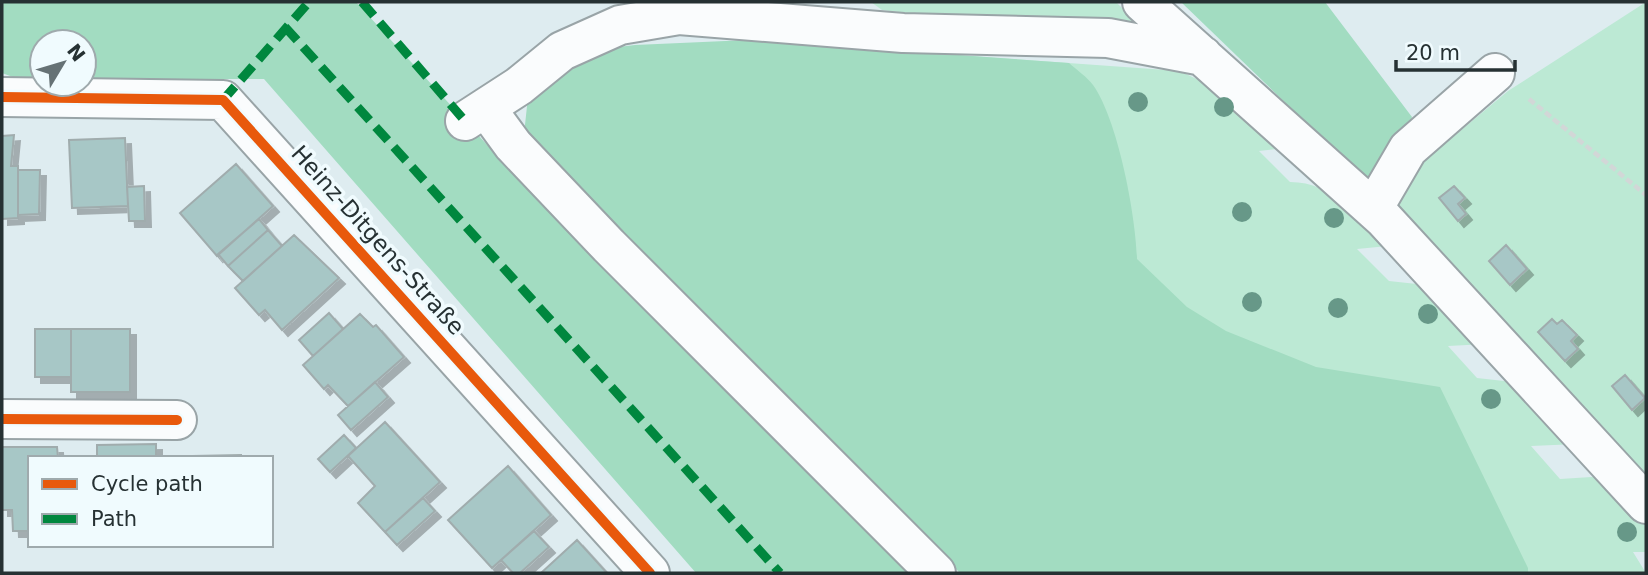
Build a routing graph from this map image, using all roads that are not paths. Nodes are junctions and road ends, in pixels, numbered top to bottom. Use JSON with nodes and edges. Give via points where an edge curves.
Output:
{"nodes":[{"id":1,"x":1142,"y":2,"type":"edge"},
{"id":2,"x":685,"y":8,"type":"edge"},
{"id":3,"x":1203,"y":56,"type":"junction"},
{"id":4,"x":1495,"y":73,"type":"dead end"},
{"id":5,"x":2,"y":97,"type":"edge"},
{"id":6,"x":1373,"y":209,"type":"junction"},
{"id":7,"x":2,"y":419,"type":"edge"},
{"id":8,"x":177,"y":420,"type":"dead end"},
{"id":9,"x":1646,"y":504,"type":"edge"},
{"id":10,"x":650,"y":573,"type":"edge"},
{"id":11,"x":936,"y":573,"type":"edge"}],
"edges":[{"from":1,"to":3,"type":"street"},
{"from":2,"to":3,"type":"street","via":[[902,33],[1108,38]]},
{"from":2,"to":11,"type":"street","via":[[620,25],[562,51],[476,114],[513,145]]},
{"from":3,"to":6,"type":"street"},
{"from":4,"to":6,"type":"street","via":[[1408,149]]},
{"from":5,"to":10,"type":"street","name":"Heinz-Ditgens-Straße","via":[[223,100]]},
{"from":6,"to":9,"type":"street"},
{"from":7,"to":8,"type":"street"}]}
